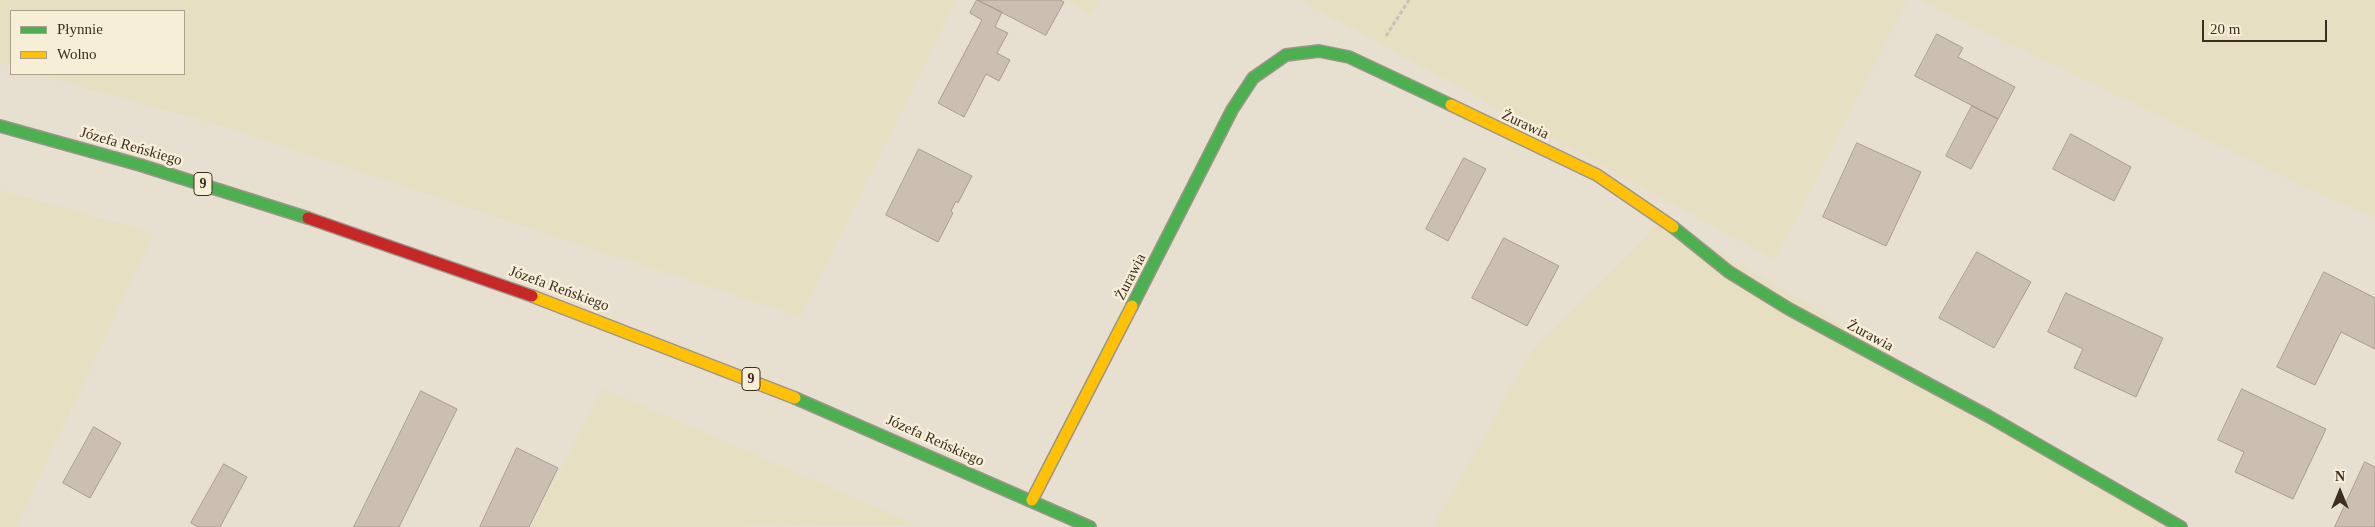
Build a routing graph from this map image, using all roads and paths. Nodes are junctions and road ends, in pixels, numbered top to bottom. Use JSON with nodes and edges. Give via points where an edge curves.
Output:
{"nodes":[{"id":1,"x":0,"y":126,"type":"edge"},
{"id":2,"x":1032,"y":500,"type":"junction"},
{"id":3,"x":1090,"y":527,"type":"edge"},
{"id":4,"x":2181,"y":527,"type":"edge"}],
"edges":[{"from":1,"to":2,"type":"street","name":"Józefa Reńskiego","number":"9","via":[[321,220],[519,290],[781,391]]},
{"from":2,"to":3,"type":"street","name":"Józefa Reńskiego","number":"9"},
{"from":2,"to":4,"type":"street","name":"Żurawia","via":[[1232,110],[1253,78],[1286,56],[1319,51],[1349,57],[1597,175],[1664,219],[1730,272],[1789,309],[1988,416]]}]}
